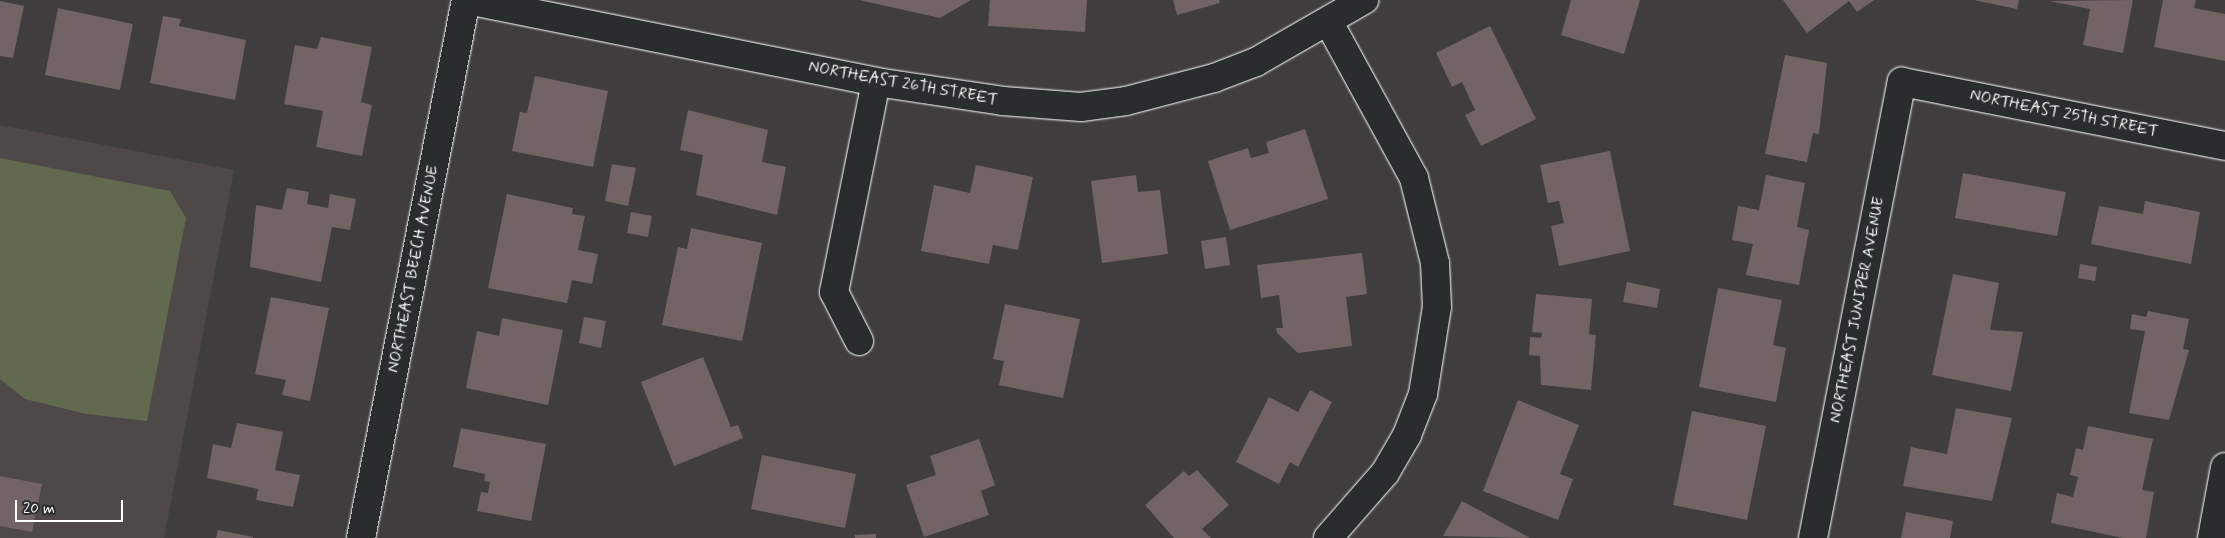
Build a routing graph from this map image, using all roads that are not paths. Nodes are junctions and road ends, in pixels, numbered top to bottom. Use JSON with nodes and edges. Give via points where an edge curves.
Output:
{"nodes":[{"id":1,"x":467,"y":0,"type":"edge"},
{"id":2,"x":1364,"y":0,"type":"edge"},
{"id":3,"x":1329,"y":23,"type":"junction"},
{"id":4,"x":876,"y":82,"type":"junction"},
{"id":5,"x":1902,"y":82,"type":"joint"},
{"id":6,"x":2225,"y":146,"type":"edge"},
{"id":7,"x":859,"y":341,"type":"dead end"},
{"id":8,"x":2225,"y":467,"type":"edge"},
{"id":9,"x":361,"y":538,"type":"edge"},
{"id":10,"x":1328,"y":538,"type":"edge"},
{"id":11,"x":1813,"y":538,"type":"edge"},
{"id":12,"x":2212,"y":538,"type":"edge"}],
"edges":[{"from":1,"to":4,"type":"street","name":"NORTHEAST 26TH STREET"},
{"from":1,"to":9,"type":"street","name":"NORTHEAST BEECH AVENUE"},
{"from":2,"to":3,"type":"street","name":"NORTHEAST 26TH STREET"},
{"from":3,"to":4,"type":"street","name":"NORTHEAST 26TH STREET","via":[[1256,62],[1214,78],[1126,101],[1081,107],[1003,101]]},
{"from":3,"to":10,"type":"street","via":[[1414,178],[1432,246],[1437,307],[1423,394],[1407,435],[1385,473]]},
{"from":4,"to":7,"type":"street","via":[[834,292]]},
{"from":5,"to":6,"type":"street","name":"NORTHEAST 25TH STREET"},
{"from":5,"to":11,"type":"street","name":"NORTHEAST JUNIPER AVENUE"},
{"from":8,"to":12,"type":"street"}]}
